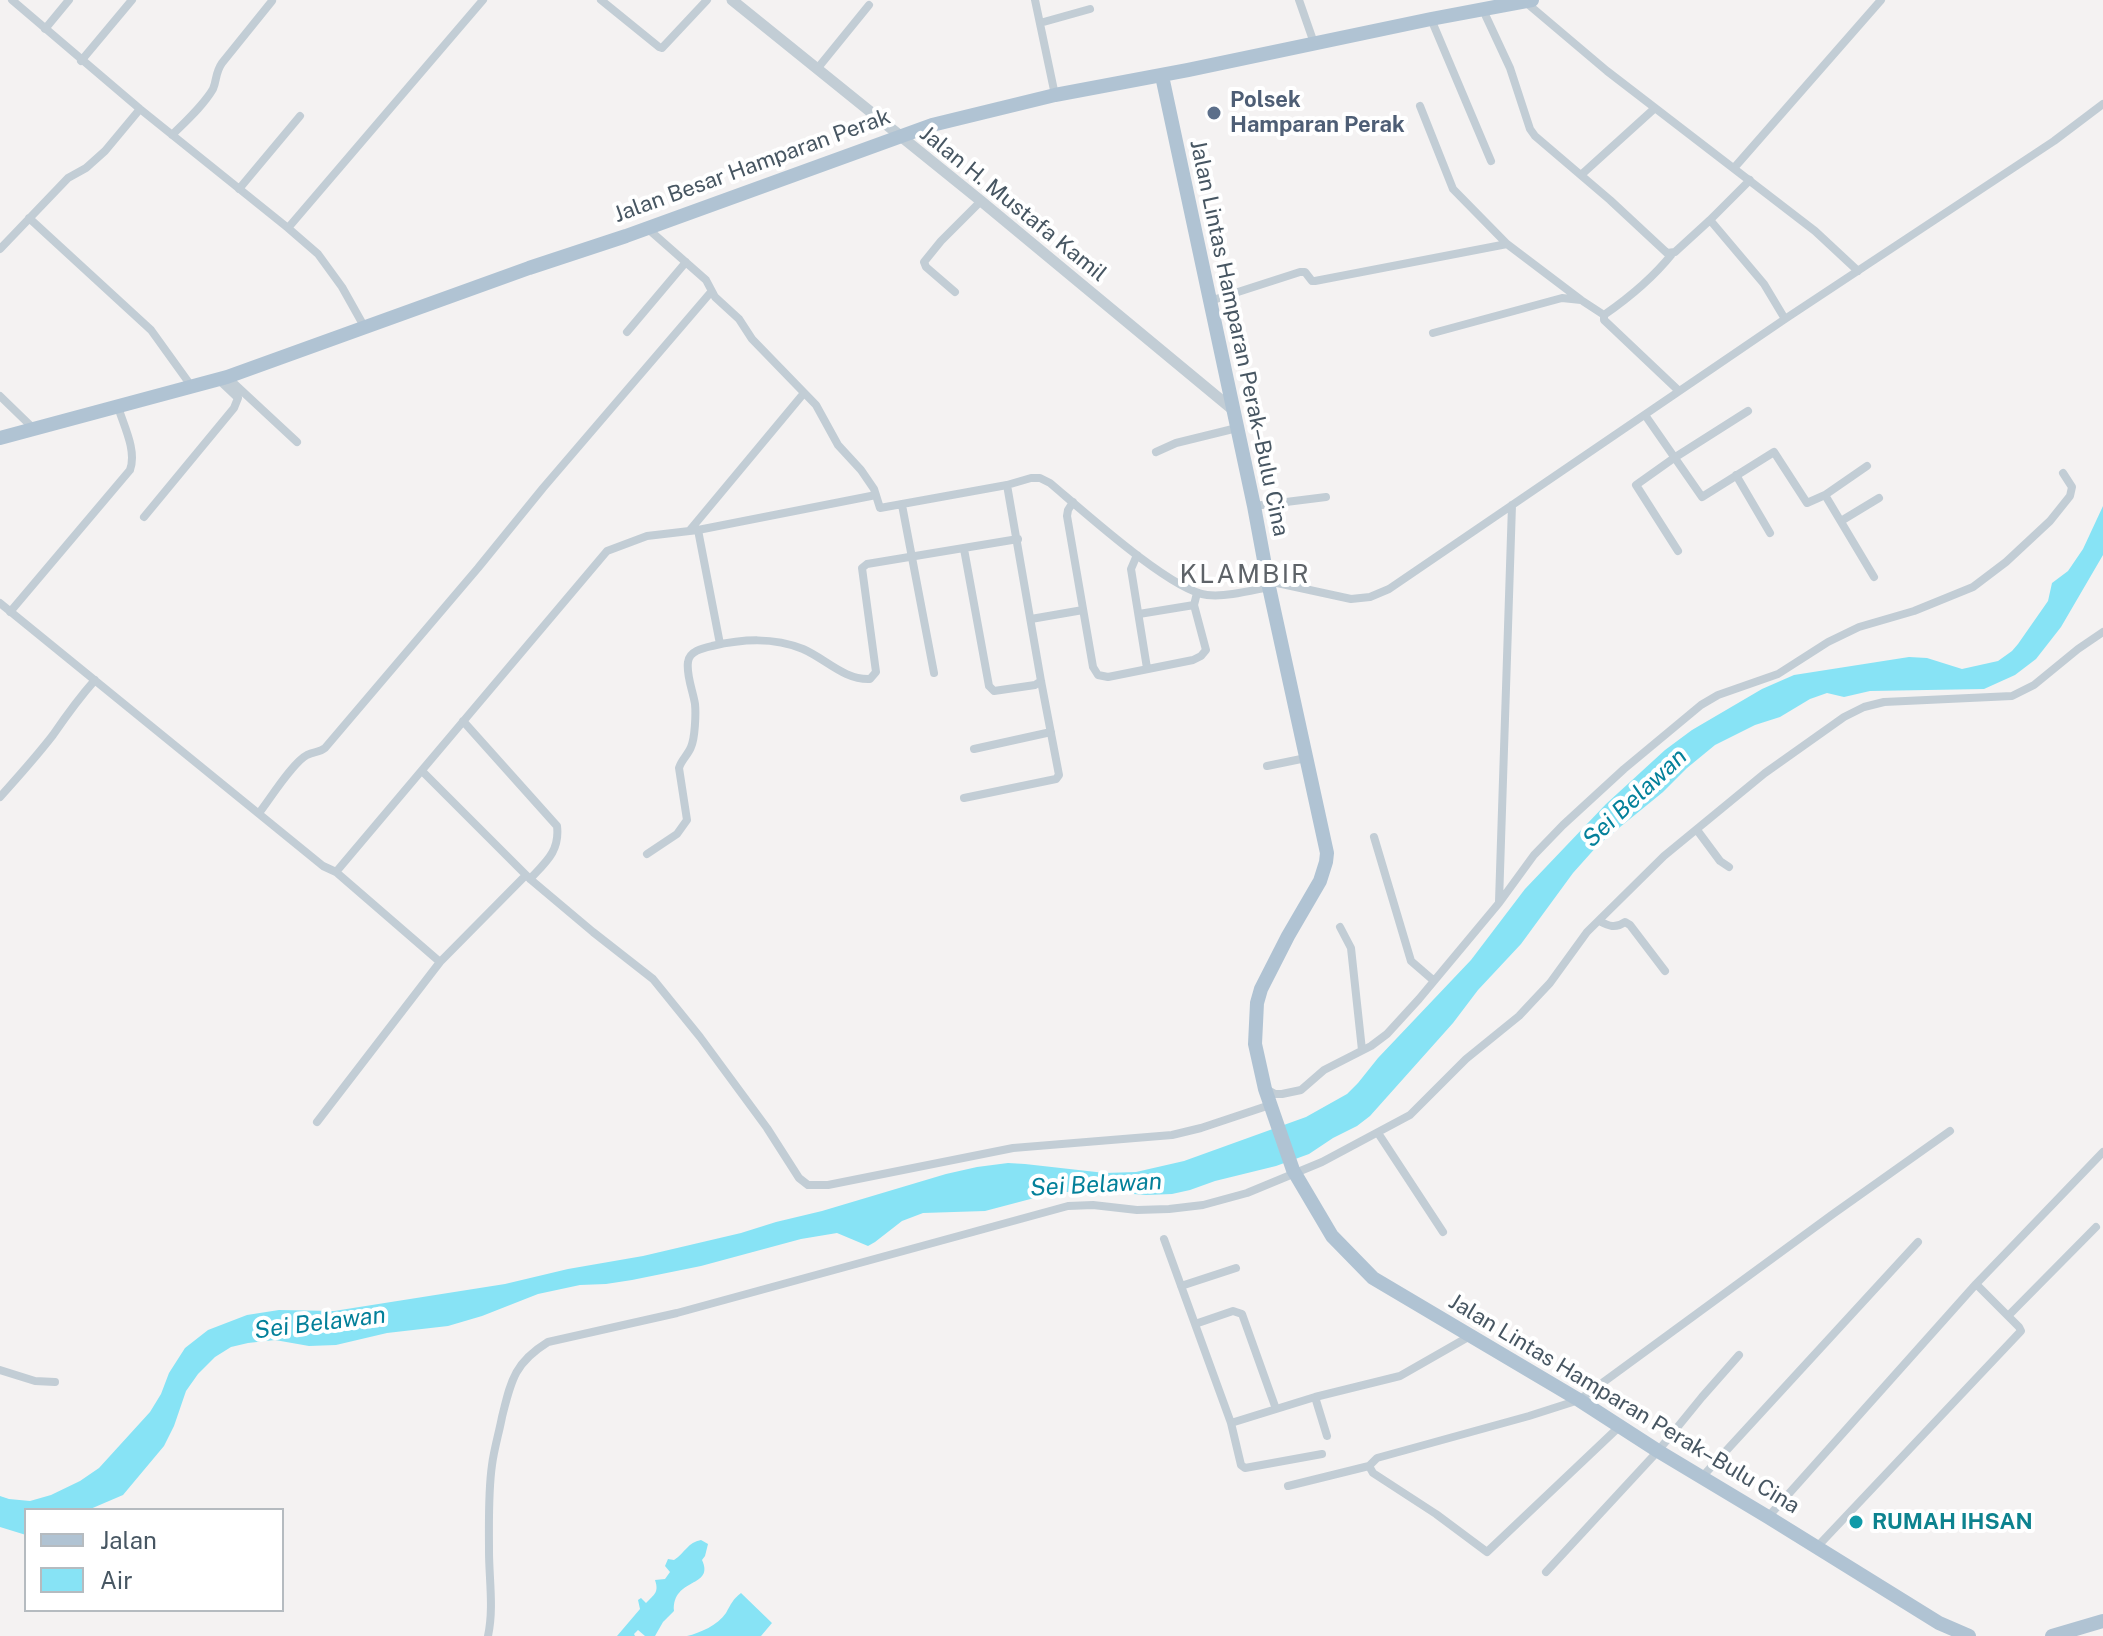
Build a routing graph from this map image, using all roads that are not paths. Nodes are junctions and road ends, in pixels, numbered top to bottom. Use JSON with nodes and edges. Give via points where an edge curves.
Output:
{"nodes":[{"id":1,"x":12,"y":0,"type":"edge"},
{"id":2,"x":69,"y":0,"type":"edge"},
{"id":3,"x":132,"y":0,"type":"edge"},
{"id":4,"x":483,"y":0,"type":"edge"},
{"id":5,"x":601,"y":0,"type":"edge"},
{"id":6,"x":707,"y":0,"type":"edge"},
{"id":7,"x":732,"y":0,"type":"edge"},
{"id":8,"x":1035,"y":0,"type":"edge"},
{"id":9,"x":1299,"y":0,"type":"edge"},
{"id":10,"x":1881,"y":0,"type":"edge"},
{"id":11,"x":272,"y":1,"type":"edge"},
{"id":12,"x":1527,"y":1,"type":"edge"},
{"id":13,"x":22,"y":3,"type":"edge"},
{"id":14,"x":869,"y":5,"type":"dead end"},
{"id":15,"x":1090,"y":9,"type":"dead end"},
{"id":16,"x":1483,"y":10,"type":"junction"},
{"id":17,"x":1431,"y":19,"type":"junction"},
{"id":18,"x":1040,"y":23,"type":"junction"},
{"id":19,"x":45,"y":29,"type":"junction"},
{"id":20,"x":1314,"y":43,"type":"junction"},
{"id":21,"x":81,"y":61,"type":"junction"},
{"id":22,"x":817,"y":69,"type":"junction"},
{"id":23,"x":1162,"y":76,"type":"junction"},
{"id":24,"x":1055,"y":95,"type":"junction"},
{"id":25,"x":2103,"y":104,"type":"edge"},
{"id":26,"x":1420,"y":106,"type":"dead end"},
{"id":27,"x":1655,"y":108,"type":"junction"},
{"id":28,"x":140,"y":109,"type":"junction"},
{"id":29,"x":300,"y":116,"type":"dead end"},
{"id":30,"x":172,"y":135,"type":"junction"},
{"id":31,"x":899,"y":137,"type":"junction"},
{"id":32,"x":1491,"y":161,"type":"dead end"},
{"id":33,"x":1734,"y":168,"type":"junction"},
{"id":34,"x":1581,"y":175,"type":"junction"},
{"id":35,"x":1750,"y":180,"type":"junction"},
{"id":36,"x":239,"y":189,"type":"junction"},
{"id":37,"x":981,"y":201,"type":"junction"},
{"id":38,"x":29,"y":218,"type":"junction"},
{"id":39,"x":1710,"y":220,"type":"junction"},
{"id":40,"x":646,"y":227,"type":"junction"},
{"id":41,"x":288,"y":228,"type":"junction"},
{"id":42,"x":1507,"y":244,"type":"junction"},
{"id":43,"x":0,"y":249,"type":"edge"},
{"id":44,"x":1672,"y":254,"type":"junction"},
{"id":45,"x":686,"y":262,"type":"junction"},
{"id":46,"x":1858,"y":271,"type":"junction"},
{"id":47,"x":711,"y":292,"type":"junction"},
{"id":48,"x":955,"y":292,"type":"dead end"},
{"id":49,"x":1581,"y":300,"type":"junction"},
{"id":50,"x":1210,"y":301,"type":"junction"},
{"id":51,"x":1604,"y":315,"type":"junction"},
{"id":52,"x":1785,"y":319,"type":"junction"},
{"id":53,"x":365,"y":328,"type":"junction"},
{"id":54,"x":627,"y":332,"type":"dead end"},
{"id":55,"x":1433,"y":333,"type":"dead end"},
{"id":56,"x":223,"y":378,"type":"junction"},
{"id":57,"x":193,"y":387,"type":"junction"},
{"id":58,"x":1679,"y":391,"type":"junction"},
{"id":59,"x":804,"y":393,"type":"junction"},
{"id":60,"x":0,"y":396,"type":"edge"},
{"id":61,"x":118,"y":407,"type":"junction"},
{"id":62,"x":1232,"y":409,"type":"junction"},
{"id":63,"x":1748,"y":411,"type":"dead end"},
{"id":64,"x":1645,"y":415,"type":"junction"},
{"id":65,"x":1237,"y":428,"type":"junction"},
{"id":66,"x":34,"y":429,"type":"junction"},
{"id":67,"x":0,"y":438,"type":"edge"},
{"id":68,"x":297,"y":442,"type":"dead end"},
{"id":69,"x":1156,"y":452,"type":"dead end"},
{"id":70,"x":1674,"y":458,"type":"junction"},
{"id":71,"x":1867,"y":466,"type":"dead end"},
{"id":72,"x":2063,"y":473,"type":"dead end"},
{"id":73,"x":1736,"y":475,"type":"junction"},
{"id":74,"x":1007,"y":485,"type":"junction"},
{"id":75,"x":876,"y":495,"type":"junction"},
{"id":76,"x":1825,"y":495,"type":"junction"},
{"id":77,"x":1326,"y":497,"type":"dead end"},
{"id":78,"x":1879,"y":498,"type":"dead end"},
{"id":79,"x":1073,"y":502,"type":"junction"},
{"id":80,"x":902,"y":505,"type":"junction"},
{"id":81,"x":1512,"y":505,"type":"junction"},
{"id":82,"x":1254,"y":506,"type":"junction"},
{"id":83,"x":144,"y":517,"type":"dead end"},
{"id":84,"x":1841,"y":521,"type":"junction"},
{"id":85,"x":694,"y":530,"type":"junction"},
{"id":86,"x":1770,"y":533,"type":"dead end"},
{"id":87,"x":1018,"y":539,"type":"junction"},
{"id":88,"x":964,"y":549,"type":"junction"},
{"id":89,"x":1678,"y":551,"type":"dead end"},
{"id":90,"x":1137,"y":555,"type":"junction"},
{"id":91,"x":911,"y":557,"type":"junction"},
{"id":92,"x":1874,"y":577,"type":"dead end"},
{"id":93,"x":1268,"y":584,"type":"junction"},
{"id":94,"x":1197,"y":593,"type":"junction"},
{"id":95,"x":0,"y":603,"type":"edge"},
{"id":96,"x":1194,"y":605,"type":"junction"},
{"id":97,"x":1083,"y":610,"type":"junction"},
{"id":98,"x":10,"y":612,"type":"junction"},
{"id":99,"x":1139,"y":614,"type":"junction"},
{"id":100,"x":1031,"y":619,"type":"junction"},
{"id":101,"x":2103,"y":632,"type":"edge"},
{"id":102,"x":720,"y":644,"type":"junction"},
{"id":103,"x":1147,"y":668,"type":"junction"},
{"id":104,"x":934,"y":673,"type":"dead end"},
{"id":105,"x":95,"y":680,"type":"junction"},
{"id":106,"x":1041,"y":681,"type":"junction"},
{"id":107,"x":463,"y":721,"type":"junction"},
{"id":108,"x":1051,"y":732,"type":"junction"},
{"id":109,"x":974,"y":749,"type":"dead end"},
{"id":110,"x":1306,"y":758,"type":"junction"},
{"id":111,"x":1267,"y":766,"type":"dead end"},
{"id":112,"x":422,"y":771,"type":"junction"},
{"id":113,"x":0,"y":797,"type":"edge"},
{"id":114,"x":964,"y":798,"type":"dead end"},
{"id":115,"x":259,"y":813,"type":"junction"},
{"id":116,"x":1697,"y":830,"type":"junction"},
{"id":117,"x":1374,"y":837,"type":"dead end"},
{"id":118,"x":647,"y":854,"type":"dead end"},
{"id":119,"x":1729,"y":867,"type":"dead end"},
{"id":120,"x":336,"y":872,"type":"junction"},
{"id":121,"x":528,"y":877,"type":"junction"},
{"id":122,"x":1499,"y":903,"type":"junction"},
{"id":123,"x":1599,"y":921,"type":"junction"},
{"id":124,"x":1340,"y":927,"type":"dead end"},
{"id":125,"x":440,"y":962,"type":"junction"},
{"id":126,"x":1665,"y":971,"type":"dead end"},
{"id":127,"x":1433,"y":980,"type":"junction"},
{"id":128,"x":1362,"y":1050,"type":"junction"},
{"id":129,"x":1265,"y":1089,"type":"junction"},
{"id":130,"x":1271,"y":1109,"type":"junction"},
{"id":131,"x":317,"y":1122,"type":"dead end"},
{"id":132,"x":1950,"y":1131,"type":"dead end"},
{"id":133,"x":1378,"y":1133,"type":"junction"},
{"id":134,"x":2103,"y":1152,"type":"edge"},
{"id":135,"x":1295,"y":1172,"type":"junction"},
{"id":136,"x":2096,"y":1227,"type":"dead end"},
{"id":137,"x":1443,"y":1232,"type":"dead end"},
{"id":138,"x":1164,"y":1239,"type":"dead end"},
{"id":139,"x":1918,"y":1242,"type":"dead end"},
{"id":140,"x":1236,"y":1268,"type":"dead end"},
{"id":141,"x":1976,"y":1284,"type":"junction"},
{"id":142,"x":1181,"y":1286,"type":"junction"},
{"id":143,"x":2008,"y":1316,"type":"junction"},
{"id":144,"x":1195,"y":1324,"type":"junction"},
{"id":145,"x":1471,"y":1336,"type":"junction"},
{"id":146,"x":1739,"y":1355,"type":"dead end"},
{"id":147,"x":0,"y":1370,"type":"edge"},
{"id":148,"x":55,"y":1382,"type":"dead end"},
{"id":149,"x":1315,"y":1397,"type":"junction"},
{"id":150,"x":1579,"y":1400,"type":"junction"},
{"id":151,"x":1276,"y":1409,"type":"junction"},
{"id":152,"x":1231,"y":1423,"type":"junction"},
{"id":153,"x":1620,"y":1426,"type":"junction"},
{"id":154,"x":1327,"y":1436,"type":"dead end"},
{"id":155,"x":1658,"y":1451,"type":"junction"},
{"id":156,"x":1322,"y":1454,"type":"dead end"},
{"id":157,"x":1369,"y":1466,"type":"junction"},
{"id":158,"x":1702,"y":1477,"type":"junction"},
{"id":159,"x":1288,"y":1486,"type":"dead end"},
{"id":160,"x":1768,"y":1517,"type":"junction"},
{"id":161,"x":1816,"y":1548,"type":"junction"},
{"id":162,"x":1546,"y":1572,"type":"dead end"},
{"id":163,"x":2103,"y":1621,"type":"edge"},
{"id":164,"x":488,"y":1636,"type":"edge"},
{"id":165,"x":1969,"y":1636,"type":"edge"},
{"id":166,"x":2052,"y":1636,"type":"edge"}],
"edges":[{"from":1,"to":13,"type":"street"},
{"from":2,"to":19,"type":"street"},
{"from":3,"to":21,"type":"street"},
{"from":4,"to":41,"type":"street"},
{"from":5,"to":6,"type":"street","via":[[662,48]]},
{"from":7,"to":22,"type":"street","name":"Jalan H. Mustafa Kamil"},
{"from":8,"to":18,"type":"street"},
{"from":9,"to":20,"type":"street"},
{"from":10,"to":33,"type":"street"},
{"from":11,"to":30,"type":"street","via":[[222,63],[213,88]]},
{"from":12,"to":16,"type":"main road","name":"Jalan Besar Hamparan Perak"},
{"from":12,"to":27,"type":"street"},
{"from":13,"to":19,"type":"street"},
{"from":14,"to":22,"type":"street"},
{"from":15,"to":18,"type":"street"},
{"from":16,"to":17,"type":"main road","name":"Jalan Besar Hamparan Perak"},
{"from":16,"to":34,"type":"street","via":[[1532,133]]},
{"from":17,"to":20,"type":"main road","name":"Jalan Besar Hamparan Perak"},
{"from":17,"to":32,"type":"street"},
{"from":18,"to":24,"type":"street"},
{"from":19,"to":21,"type":"street"},
{"from":20,"to":23,"type":"main road","name":"Jalan Besar Hamparan Perak"},
{"from":21,"to":28,"type":"street"},
{"from":22,"to":31,"type":"street","name":"Jalan H. Mustafa Kamil"},
{"from":23,"to":24,"type":"main road","name":"Jalan Besar Hamparan Perak"},
{"from":23,"to":50,"type":"main road","name":"Jalan Lintas Hamparan Perak–Bulu Cina"},
{"from":24,"to":31,"type":"main road","name":"Jalan Besar Hamparan Perak"},
{"from":25,"to":46,"type":"street"},
{"from":26,"to":42,"type":"street","via":[[1453,189]]},
{"from":27,"to":33,"type":"street"},
{"from":27,"to":34,"type":"street"},
{"from":28,"to":30,"type":"street"},
{"from":28,"to":38,"type":"street","via":[[105,151],[68,178]]},
{"from":29,"to":36,"type":"street"},
{"from":30,"to":36,"type":"street"},
{"from":31,"to":37,"type":"street","name":"Jalan H. Mustafa Kamil"},
{"from":31,"to":40,"type":"main road","name":"Jalan Besar Hamparan Perak"},
{"from":33,"to":35,"type":"street"},
{"from":34,"to":44,"type":"street"},
{"from":35,"to":39,"type":"street"},
{"from":35,"to":46,"type":"street"},
{"from":36,"to":41,"type":"street"},
{"from":37,"to":48,"type":"street","via":[[924,262]]},
{"from":37,"to":62,"type":"street","name":"Jalan H. Mustafa Kamil"},
{"from":38,"to":43,"type":"street"},
{"from":38,"to":57,"type":"street","via":[[151,330]]},
{"from":39,"to":44,"type":"street"},
{"from":39,"to":52,"type":"street","via":[[1764,284]]},
{"from":40,"to":45,"type":"street"},
{"from":40,"to":53,"type":"main road","name":"Jalan Besar Hamparan Perak"},
{"from":41,"to":53,"type":"street","via":[[318,254]]},
{"from":42,"to":49,"type":"street"},
{"from":42,"to":50,"type":"street","via":[[1315,281],[1303,272]]},
{"from":44,"to":51,"type":"street","via":[[1636,293]]},
{"from":45,"to":47,"type":"street"},
{"from":45,"to":54,"type":"street"},
{"from":46,"to":52,"type":"street"},
{"from":47,"to":59,"type":"street"},
{"from":47,"to":115,"type":"street","via":[[325,748],[295,766]]},
{"from":49,"to":51,"type":"street"},
{"from":49,"to":55,"type":"street","via":[[1562,298]]},
{"from":50,"to":62,"type":"main road","name":"Jalan Lintas Hamparan Perak–Bulu Cina"},
{"from":51,"to":58,"type":"street"},
{"from":52,"to":58,"type":"street"},
{"from":53,"to":56,"type":"main road","name":"Jalan Besar Hamparan Perak"},
{"from":56,"to":57,"type":"main road","name":"Jalan Besar Hamparan Perak"},
{"from":56,"to":68,"type":"street"},
{"from":56,"to":83,"type":"street","via":[[238,398],[234,408]]},
{"from":57,"to":61,"type":"main road","name":"Jalan Besar Hamparan Perak"},
{"from":58,"to":64,"type":"street"},
{"from":59,"to":75,"type":"street"},
{"from":59,"to":85,"type":"street"},
{"from":60,"to":66,"type":"street"},
{"from":61,"to":66,"type":"main road","name":"Jalan Besar Hamparan Perak"},
{"from":61,"to":98,"type":"street","via":[[132,452],[130,470]]},
{"from":62,"to":65,"type":"main road","name":"Jalan Lintas Hamparan Perak–Bulu Cina"},
{"from":63,"to":70,"type":"street"},
{"from":64,"to":70,"type":"street"},
{"from":64,"to":81,"type":"street"},
{"from":65,"to":69,"type":"street"},
{"from":65,"to":82,"type":"main road","name":"Jalan Lintas Hamparan Perak–Bulu Cina"},
{"from":66,"to":67,"type":"main road","name":"Jalan Besar Hamparan Perak"},
{"from":70,"to":73,"type":"street","via":[[1702,497]]},
{"from":70,"to":89,"type":"street","via":[[1636,486]]},
{"from":71,"to":76,"type":"street"},
{"from":72,"to":122,"type":"street","via":[[2072,487],[2070,496],[1989,576],[1948,598],[1859,627],[1778,674],[1708,700],[1563,825]]},
{"from":73,"to":76,"type":"street","via":[[1773,451],[1807,503]]},
{"from":73,"to":86,"type":"street"},
{"from":74,"to":79,"type":"street","via":[[1040,478]]},
{"from":74,"to":80,"type":"street"},
{"from":74,"to":87,"type":"street"},
{"from":75,"to":80,"type":"street","via":[[880,508]]},
{"from":75,"to":85,"type":"street"},
{"from":76,"to":84,"type":"street"},
{"from":77,"to":82,"type":"street"},
{"from":78,"to":84,"type":"street"},
{"from":79,"to":90,"type":"street"},
{"from":79,"to":97,"type":"street","via":[[1067,516]]},
{"from":80,"to":91,"type":"street"},
{"from":81,"to":93,"type":"street","via":[[1370,597],[1343,598]]},
{"from":81,"to":122,"type":"street"},
{"from":82,"to":93,"type":"main road","name":"Jalan Lintas Hamparan Perak–Bulu Cina"},
{"from":84,"to":92,"type":"street"},
{"from":85,"to":102,"type":"street"},
{"from":85,"to":107,"type":"street","via":[[647,536],[607,551]]},
{"from":87,"to":88,"type":"street"},
{"from":87,"to":100,"type":"street"},
{"from":88,"to":91,"type":"street"},
{"from":88,"to":106,"type":"street","via":[[989,686],[994,691]]},
{"from":90,"to":94,"type":"street"},
{"from":90,"to":99,"type":"street","via":[[1131,569]]},
{"from":91,"to":102,"type":"street","via":[[862,568],[873,677],[852,676],[803,649],[776,641]]},
{"from":91,"to":104,"type":"street"},
{"from":93,"to":94,"type":"street","via":[[1219,596]]},
{"from":93,"to":110,"type":"main road","name":"Jalan Lintas Hamparan Perak–Bulu Cina"},
{"from":94,"to":96,"type":"street"},
{"from":95,"to":98,"type":"street"},
{"from":96,"to":99,"type":"street"},
{"from":96,"to":103,"type":"street","via":[[1204,654]]},
{"from":97,"to":100,"type":"street"},
{"from":97,"to":103,"type":"street","via":[[1098,675]]},
{"from":98,"to":105,"type":"street"},
{"from":99,"to":103,"type":"street"},
{"from":100,"to":106,"type":"street"},
{"from":101,"to":116,"type":"street","via":[[2012,696],[1884,702],[1854,711],[1765,773]]},
{"from":102,"to":118,"type":"street","via":[[689,658],[695,705],[692,747],[679,768],[687,820],[677,834]]},
{"from":105,"to":113,"type":"street"},
{"from":105,"to":115,"type":"street"},
{"from":106,"to":108,"type":"street"},
{"from":107,"to":112,"type":"street"},
{"from":107,"to":121,"type":"street","via":[[557,826],[555,851]]},
{"from":108,"to":109,"type":"street"},
{"from":108,"to":114,"type":"street","via":[[1058,777]]},
{"from":110,"to":111,"type":"street"},
{"from":110,"to":129,"type":"main road","name":"Jalan Lintas Hamparan Perak–Bulu Cina","via":[[1326,862],[1258,996],[1255,1044]]},
{"from":112,"to":120,"type":"street"},
{"from":112,"to":121,"type":"street"},
{"from":115,"to":120,"type":"street"},
{"from":116,"to":119,"type":"street"},
{"from":116,"to":123,"type":"street"},
{"from":117,"to":127,"type":"street","via":[[1411,961]]},
{"from":120,"to":125,"type":"street"},
{"from":121,"to":125,"type":"street"},
{"from":121,"to":130,"type":"street","via":[[653,979],[808,1185],[1013,1148],[1172,1135]]},
{"from":122,"to":127,"type":"street"},
{"from":123,"to":126,"type":"street","via":[[1613,927],[1630,925]]},
{"from":123,"to":133,"type":"street","via":[[1519,1016],[1466,1059],[1421,1106]]},
{"from":124,"to":128,"type":"street","via":[[1351,948]]},
{"from":125,"to":131,"type":"street"},
{"from":127,"to":128,"type":"street","via":[[1387,1034]]},
{"from":128,"to":129,"type":"street","via":[[1324,1070],[1301,1090],[1275,1094]]},
{"from":129,"to":130,"type":"main road","name":"Jalan Lintas Hamparan Perak–Bulu Cina"},
{"from":130,"to":135,"type":"main road","name":"Jalan Lintas Hamparan Perak–Bulu Cina"},
{"from":132,"to":150,"type":"street"},
{"from":133,"to":135,"type":"street"},
{"from":133,"to":137,"type":"street"},
{"from":134,"to":141,"type":"street"},
{"from":135,"to":145,"type":"main road","name":"Jalan Lintas Hamparan Perak–Bulu Cina","via":[[1332,1236],[1363,1269]]},
{"from":135,"to":164,"type":"street","via":[[1203,1205],[1146,1210],[1068,1206],[677,1313],[548,1342],[512,1378],[494,1452]]},
{"from":136,"to":143,"type":"street"},
{"from":138,"to":142,"type":"street"},
{"from":139,"to":158,"type":"street"},
{"from":140,"to":142,"type":"street"},
{"from":141,"to":143,"type":"street"},
{"from":141,"to":160,"type":"street"},
{"from":142,"to":144,"type":"street"},
{"from":143,"to":161,"type":"street","via":[[2021,1331]]},
{"from":144,"to":151,"type":"street","via":[[1233,1311],[1242,1314]]},
{"from":144,"to":152,"type":"street"},
{"from":145,"to":149,"type":"street","via":[[1400,1376]]},
{"from":145,"to":150,"type":"main road","name":"Jalan Lintas Hamparan Perak–Bulu Cina"},
{"from":146,"to":155,"type":"street"},
{"from":147,"to":148,"type":"street"},
{"from":149,"to":151,"type":"street"},
{"from":149,"to":154,"type":"street"},
{"from":150,"to":153,"type":"main road","name":"Jalan Lintas Hamparan Perak–Bulu Cina"},
{"from":150,"to":157,"type":"street","via":[[1377,1458]]},
{"from":151,"to":152,"type":"street"},
{"from":152,"to":156,"type":"street","via":[[1245,1468]]},
{"from":153,"to":155,"type":"main road","name":"Jalan Lintas Hamparan Perak–Bulu Cina"},
{"from":153,"to":157,"type":"street","via":[[1487,1552]]},
{"from":155,"to":158,"type":"main road","name":"Jalan Lintas Hamparan Perak–Bulu Cina"},
{"from":155,"to":162,"type":"street"},
{"from":157,"to":159,"type":"street"},
{"from":158,"to":160,"type":"main road","name":"Jalan Lintas Hamparan Perak–Bulu Cina"},
{"from":160,"to":161,"type":"main road","name":"Jalan Lintas Hamparan Perak–Bulu Cina"},
{"from":161,"to":165,"type":"main road","name":"Jalan Lintas Hamparan Perak–Bulu Cina"},
{"from":163,"to":166,"type":"main road"}]}
